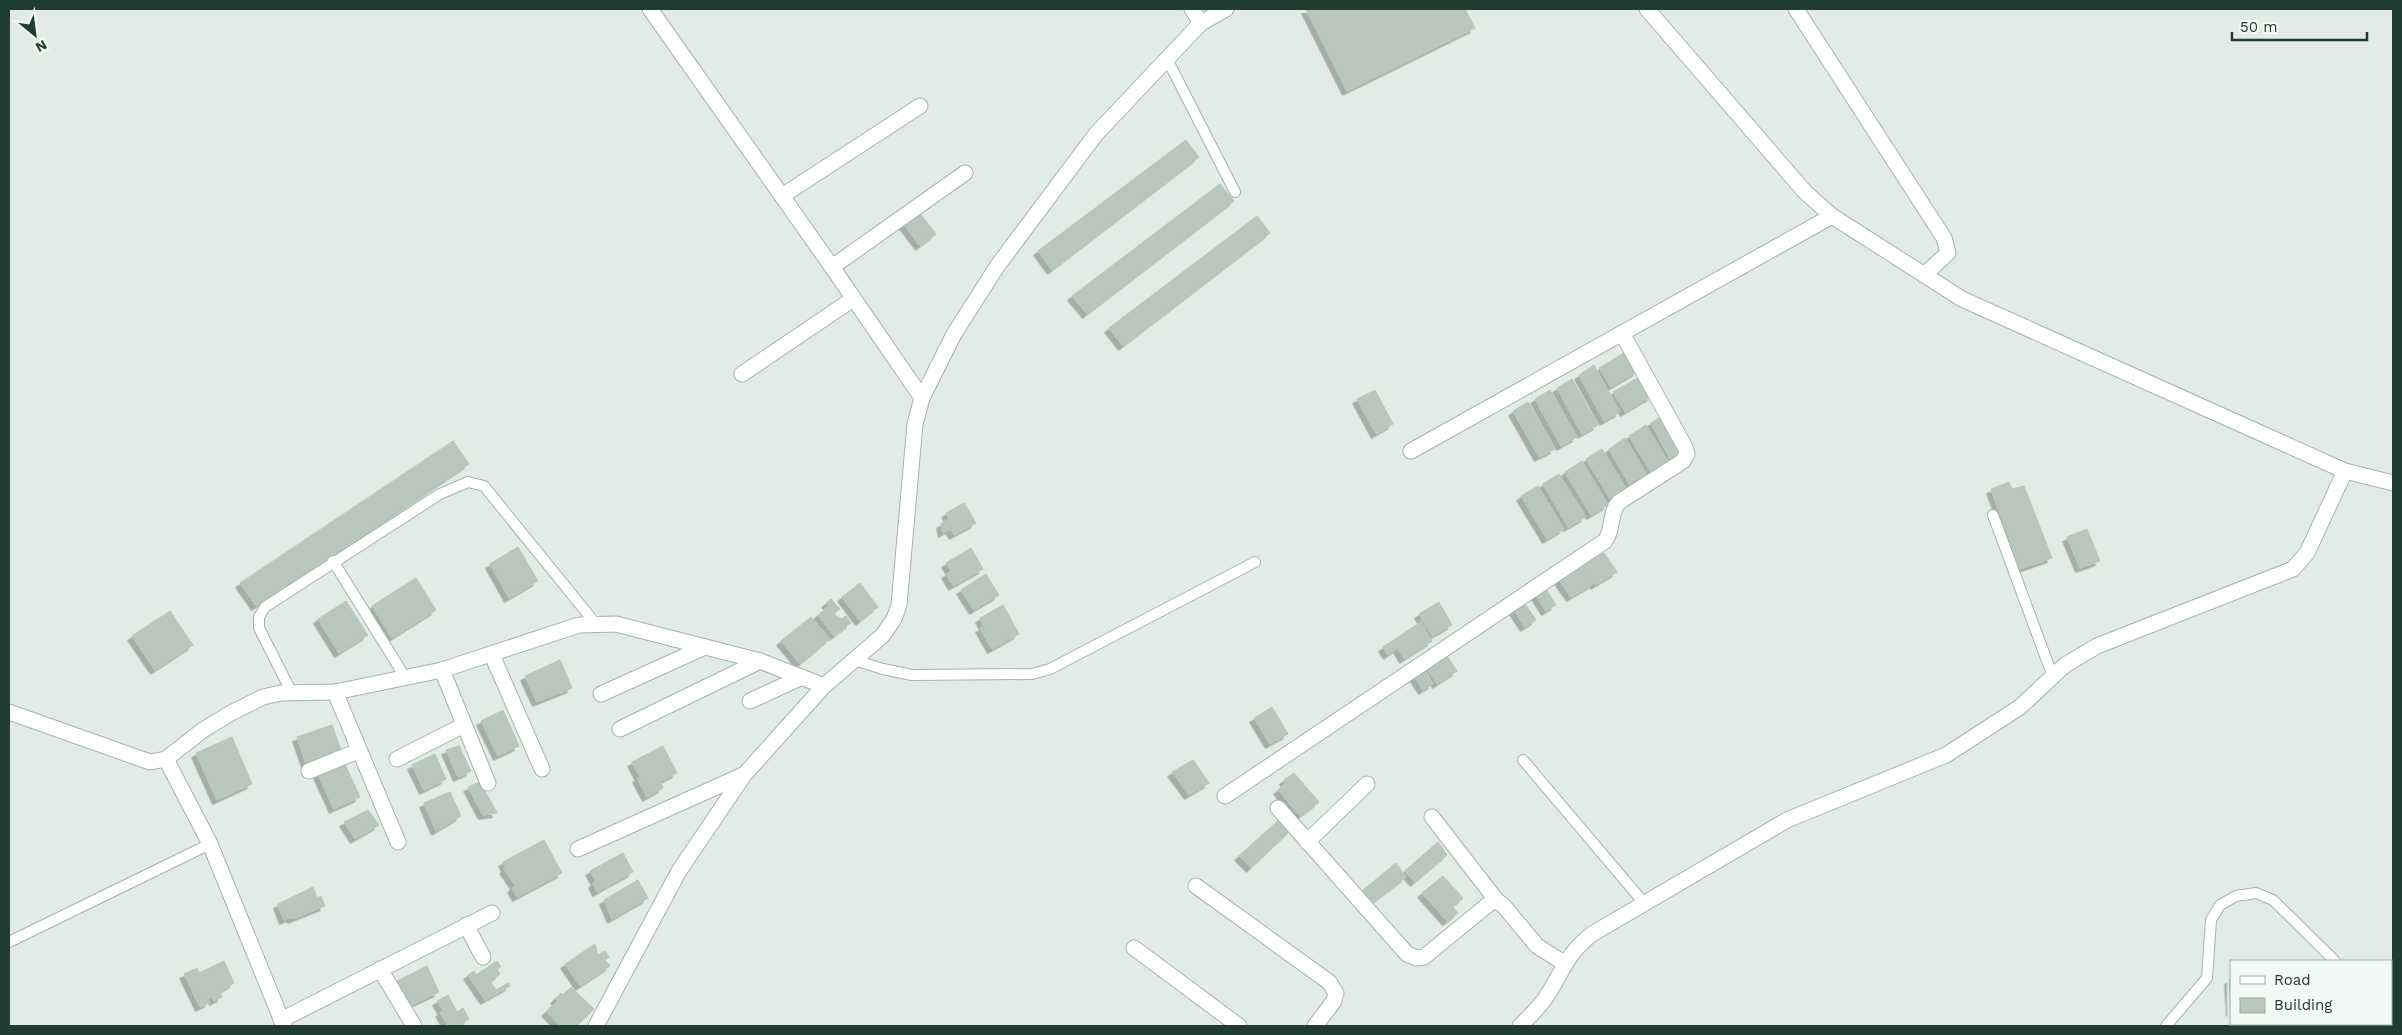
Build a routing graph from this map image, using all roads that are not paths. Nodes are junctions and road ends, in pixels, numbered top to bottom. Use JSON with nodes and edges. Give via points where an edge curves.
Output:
{"nodes":[{"id":1,"x":650,"y":9,"type":"edge"},
{"id":2,"x":1192,"y":9,"type":"edge"},
{"id":3,"x":1226,"y":9,"type":"edge"},
{"id":4,"x":1647,"y":9,"type":"edge"},
{"id":5,"x":1796,"y":9,"type":"edge"},
{"id":6,"x":1202,"y":23,"type":"junction"},
{"id":7,"x":1166,"y":59,"type":"junction"},
{"id":8,"x":920,"y":106,"type":"dead end"},
{"id":9,"x":965,"y":173,"type":"dead end"},
{"id":10,"x":1235,"y":192,"type":"dead end"},
{"id":11,"x":782,"y":196,"type":"junction"},
{"id":12,"x":1832,"y":216,"type":"junction"},
{"id":13,"x":832,"y":266,"type":"junction"},
{"id":14,"x":1924,"y":275,"type":"junction"},
{"id":15,"x":853,"y":299,"type":"junction"},
{"id":16,"x":1622,"y":333,"type":"junction"},
{"id":17,"x":742,"y":374,"type":"dead end"},
{"id":18,"x":922,"y":398,"type":"junction"},
{"id":19,"x":1411,"y":450,"type":"dead end"},
{"id":20,"x":2345,"y":471,"type":"junction"},
{"id":21,"x":2393,"y":482,"type":"edge"},
{"id":22,"x":1993,"y":515,"type":"dead end"},
{"id":23,"x":333,"y":561,"type":"junction"},
{"id":24,"x":1255,"y":562,"type":"dead end"},
{"id":25,"x":595,"y":623,"type":"junction"},
{"id":26,"x":705,"y":647,"type":"junction"},
{"id":27,"x":492,"y":655,"type":"junction"},
{"id":28,"x":854,"y":660,"type":"junction"},
{"id":29,"x":760,"y":661,"type":"junction"},
{"id":30,"x":442,"y":670,"type":"junction"},
{"id":31,"x":404,"y":677,"type":"junction"},
{"id":32,"x":802,"y":677,"type":"junction"},
{"id":33,"x":2053,"y":677,"type":"junction"},
{"id":34,"x":824,"y":686,"type":"junction"},
{"id":35,"x":334,"y":692,"type":"junction"},
{"id":36,"x":292,"y":693,"type":"junction"},
{"id":37,"x":601,"y":694,"type":"dead end"},
{"id":38,"x":750,"y":701,"type":"dead end"},
{"id":39,"x":9,"y":712,"type":"edge"},
{"id":40,"x":464,"y":725,"type":"junction"},
{"id":41,"x":620,"y":729,"type":"dead end"},
{"id":42,"x":358,"y":751,"type":"junction"},
{"id":43,"x":166,"y":759,"type":"junction"},
{"id":44,"x":397,"y":759,"type":"dead end"},
{"id":45,"x":1523,"y":760,"type":"dead end"},
{"id":46,"x":542,"y":769,"type":"dead end"},
{"id":47,"x":309,"y":771,"type":"dead end"},
{"id":48,"x":744,"y":775,"type":"junction"},
{"id":49,"x":488,"y":783,"type":"dead end"},
{"id":50,"x":1367,"y":784,"type":"dead end"},
{"id":51,"x":1225,"y":796,"type":"dead end"},
{"id":52,"x":1278,"y":808,"type":"dead end"},
{"id":53,"x":1432,"y":817,"type":"dead end"},
{"id":54,"x":398,"y":842,"type":"dead end"},
{"id":55,"x":1307,"y":842,"type":"junction"},
{"id":56,"x":210,"y":844,"type":"junction"},
{"id":57,"x":578,"y":849,"type":"dead end"},
{"id":58,"x":1196,"y":886,"type":"dead end"},
{"id":59,"x":1497,"y":902,"type":"junction"},
{"id":60,"x":1644,"y":903,"type":"junction"},
{"id":61,"x":492,"y":913,"type":"dead end"},
{"id":62,"x":466,"y":926,"type":"junction"},
{"id":63,"x":9,"y":942,"type":"edge"},
{"id":64,"x":1134,"y":948,"type":"dead end"},
{"id":65,"x":483,"y":957,"type":"dead end"},
{"id":66,"x":2334,"y":960,"type":"edge"},
{"id":67,"x":1564,"y":963,"type":"junction"},
{"id":68,"x":380,"y":969,"type":"junction"},
{"id":69,"x":282,"y":1023,"type":"edge"},
{"id":70,"x":414,"y":1026,"type":"edge"},
{"id":71,"x":596,"y":1026,"type":"edge"},
{"id":72,"x":1239,"y":1026,"type":"edge"},
{"id":73,"x":1315,"y":1026,"type":"edge"},
{"id":74,"x":1520,"y":1026,"type":"edge"},
{"id":75,"x":2166,"y":1026,"type":"edge"}],
"edges":[{"from":1,"to":11,"type":"street"},
{"from":2,"to":6,"type":"street"},
{"from":3,"to":6,"type":"street"},
{"from":4,"to":12,"type":"street","via":[[1805,192]]},
{"from":5,"to":14,"type":"street","via":[[1944,238],[1948,253]]},
{"from":6,"to":7,"type":"street"},
{"from":7,"to":10,"type":"lane"},
{"from":7,"to":18,"type":"street","via":[[1096,134],[998,265],[954,334]]},
{"from":8,"to":11,"type":"street"},
{"from":9,"to":13,"type":"street"},
{"from":11,"to":13,"type":"street"},
{"from":12,"to":14,"type":"street"},
{"from":12,"to":16,"type":"street"},
{"from":13,"to":15,"type":"street"},
{"from":14,"to":20,"type":"street","via":[[1962,299]]},
{"from":15,"to":17,"type":"street"},
{"from":15,"to":18,"type":"street"},
{"from":16,"to":19,"type":"street"},
{"from":16,"to":51,"type":"street","via":[[1684,447],[1687,454],[1684,461],[1619,502],[1614,508],[1611,532],[1605,541]]},
{"from":18,"to":28,"type":"street","via":[[915,424],[899,605],[882,636]]},
{"from":20,"to":21,"type":"street"},
{"from":20,"to":33,"type":"street","via":[[2307,554],[2293,569],[2097,646]]},
{"from":22,"to":33,"type":"lane"},
{"from":23,"to":25,"type":"lane","via":[[440,494],[468,482],[484,486]]},
{"from":23,"to":31,"type":"lane"},
{"from":23,"to":36,"type":"lane","via":[[279,596],[265,607],[259,617],[259,628]]},
{"from":24,"to":28,"type":"lane","via":[[1050,669],[1032,674],[912,675]]},
{"from":25,"to":26,"type":"street","via":[[616,624]]},
{"from":25,"to":27,"type":"street","via":[[579,625]]},
{"from":26,"to":29,"type":"street"},
{"from":26,"to":37,"type":"street"},
{"from":27,"to":30,"type":"street"},
{"from":27,"to":46,"type":"street"},
{"from":28,"to":34,"type":"street"},
{"from":29,"to":32,"type":"street"},
{"from":29,"to":41,"type":"street"},
{"from":30,"to":31,"type":"street"},
{"from":30,"to":40,"type":"street"},
{"from":31,"to":35,"type":"street"},
{"from":32,"to":34,"type":"street"},
{"from":32,"to":38,"type":"street"},
{"from":33,"to":60,"type":"street","via":[[2020,707],[1962,746],[1787,820]]},
{"from":34,"to":48,"type":"street"},
{"from":35,"to":36,"type":"street"},
{"from":35,"to":42,"type":"street"},
{"from":36,"to":43,"type":"street","via":[[264,697],[230,713]]},
{"from":39,"to":43,"type":"street","via":[[150,762]]},
{"from":40,"to":44,"type":"street"},
{"from":40,"to":49,"type":"street"},
{"from":42,"to":47,"type":"street"},
{"from":42,"to":54,"type":"street"},
{"from":43,"to":56,"type":"street"},
{"from":45,"to":60,"type":"lane"},
{"from":48,"to":57,"type":"street"},
{"from":48,"to":71,"type":"street","via":[[679,871]]},
{"from":50,"to":55,"type":"street"},
{"from":52,"to":55,"type":"street"},
{"from":53,"to":59,"type":"street"},
{"from":55,"to":59,"type":"street","via":[[1407,954],[1417,958],[1424,957],[1490,903]]},
{"from":56,"to":63,"type":"lane"},
{"from":56,"to":69,"type":"street"},
{"from":58,"to":73,"type":"street","via":[[1329,982],[1336,994],[1334,1001]]},
{"from":59,"to":67,"type":"street","via":[[1503,905],[1536,946]]},
{"from":60,"to":67,"type":"street","via":[[1592,934]]},
{"from":61,"to":62,"type":"street"},
{"from":62,"to":65,"type":"street"},
{"from":62,"to":68,"type":"street"},
{"from":64,"to":72,"type":"street"},
{"from":66,"to":75,"type":"lane","via":[[2272,900],[2256,893],[2236,896],[2220,905],[2211,920],[2207,978]]},
{"from":67,"to":74,"type":"street","via":[[1538,1008]]},
{"from":68,"to":69,"type":"street"},
{"from":68,"to":70,"type":"street"}]}
